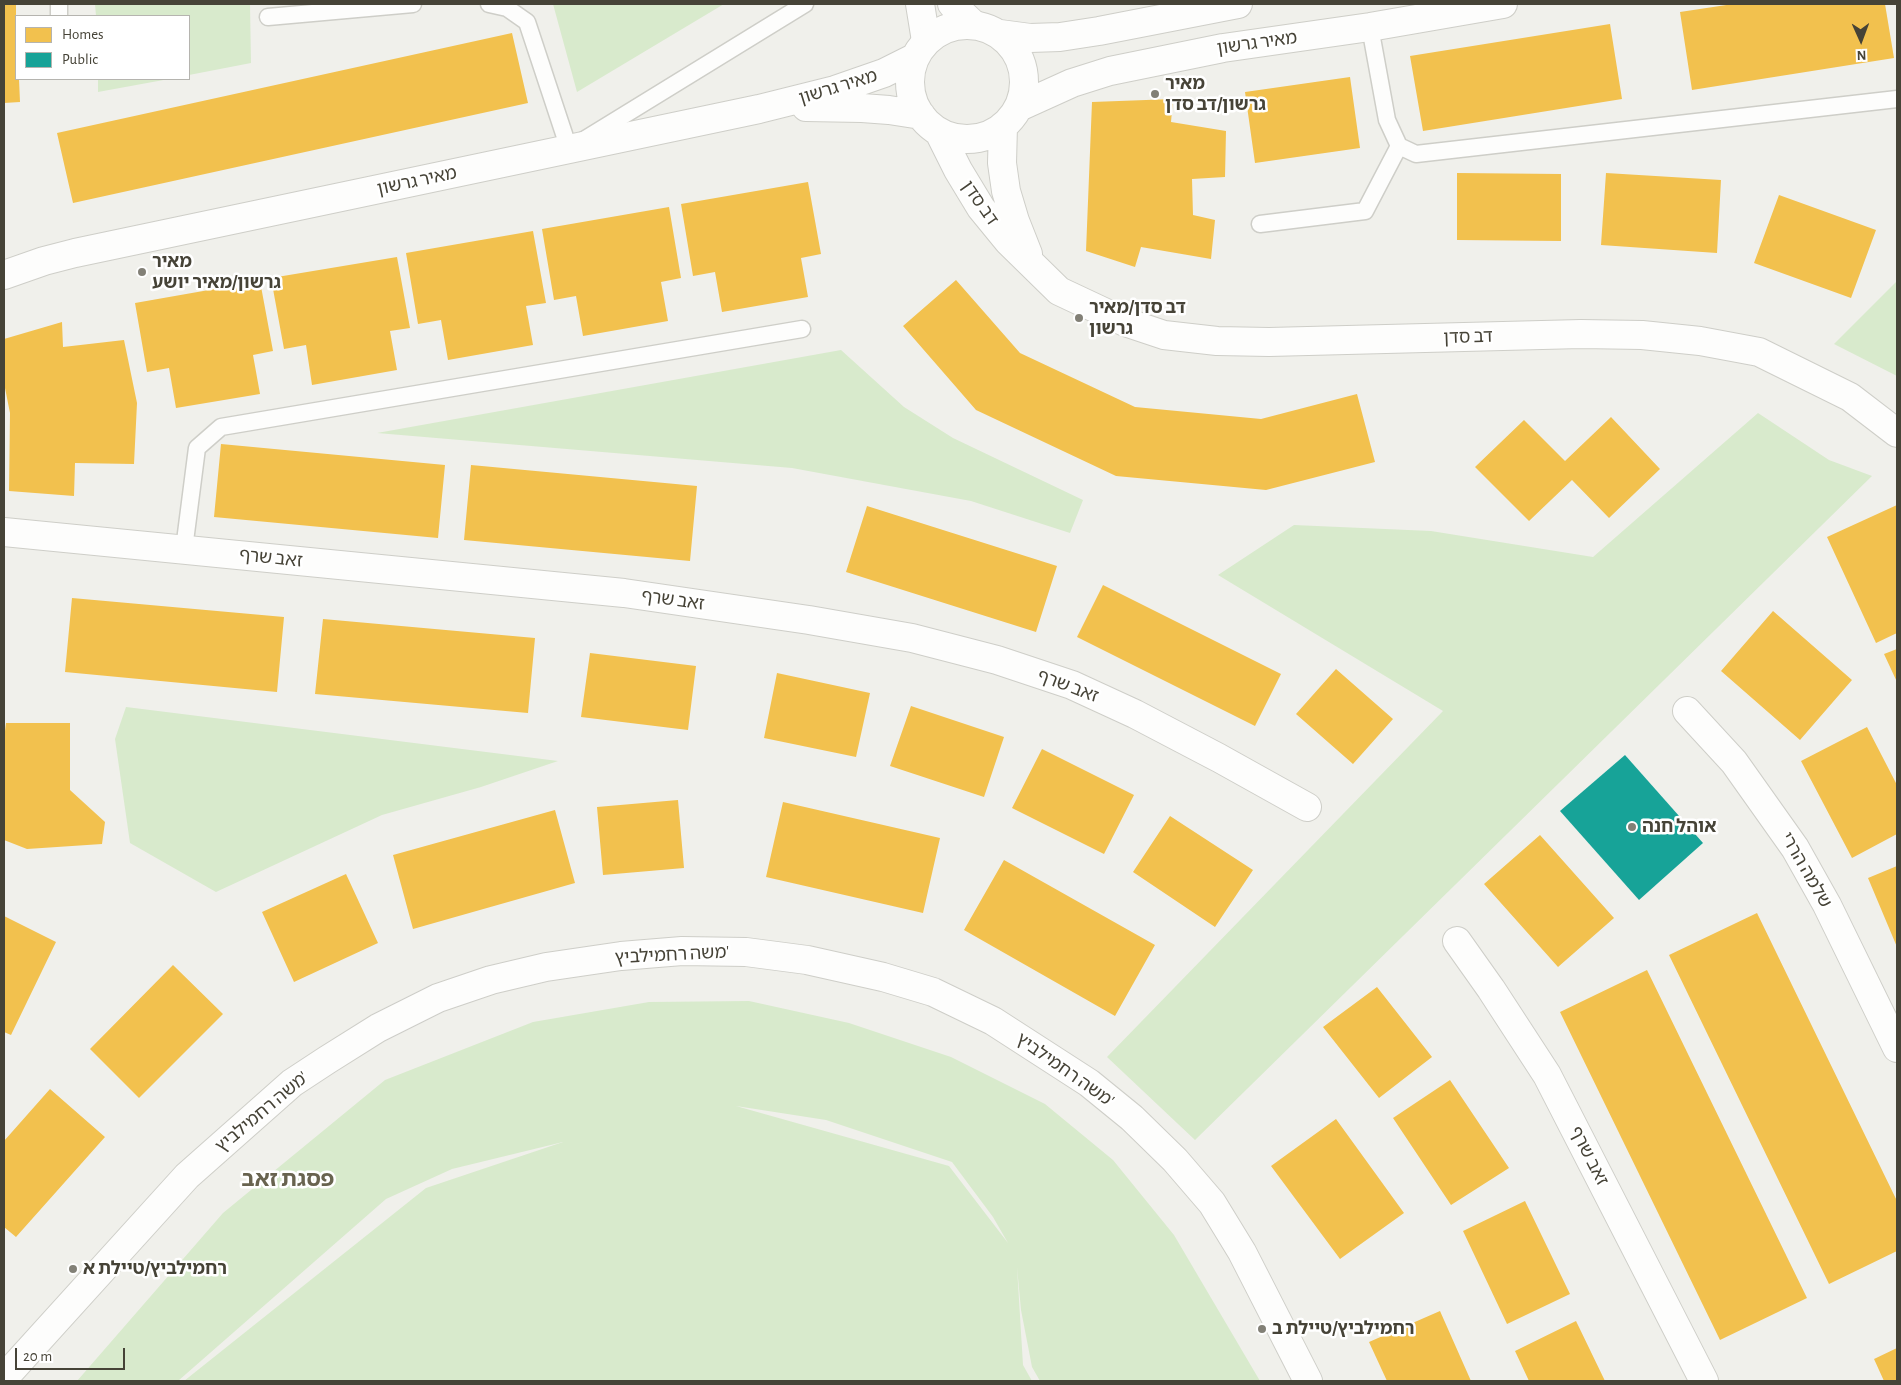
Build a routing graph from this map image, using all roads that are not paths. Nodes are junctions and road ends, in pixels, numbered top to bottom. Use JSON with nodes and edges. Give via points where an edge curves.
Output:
{"nodes":[{"id":1,"x":413,"y":4,"type":"edge"},
{"id":2,"x":489,"y":4,"type":"edge"},
{"id":3,"x":805,"y":4,"type":"edge"},
{"id":4,"x":920,"y":4,"type":"edge"},
{"id":5,"x":952,"y":4,"type":"edge"},
{"id":6,"x":1238,"y":4,"type":"edge"},
{"id":7,"x":1503,"y":4,"type":"edge"},
{"id":8,"x":268,"y":17,"type":"dead end"},
{"id":9,"x":974,"y":25,"type":"junction"},
{"id":10,"x":1370,"y":27,"type":"junction"},
{"id":11,"x":1000,"y":34,"type":"junction"},
{"id":12,"x":920,"y":49,"type":"junction"},
{"id":13,"x":1897,"y":99,"type":"edge"},
{"id":14,"x":759,"y":109,"type":"junction"},
{"id":15,"x":1011,"y":117,"type":"junction"},
{"id":16,"x":930,"y":123,"type":"junction"},
{"id":17,"x":1399,"y":146,"type":"junction"},
{"id":18,"x":569,"y":149,"type":"junction"},
{"id":19,"x":1260,"y":224,"type":"dead end"},
{"id":20,"x":4,"y":253,"type":"edge"},
{"id":21,"x":74,"y":253,"type":"junction"},
{"id":22,"x":1034,"y":267,"type":"junction"},
{"id":23,"x":4,"y":275,"type":"edge"},
{"id":24,"x":802,"y":329,"type":"dead end"},
{"id":25,"x":1897,"y":433,"type":"edge"},
{"id":26,"x":4,"y":532,"type":"edge"},
{"id":27,"x":184,"y":549,"type":"junction"},
{"id":28,"x":1688,"y":710,"type":"dead end"},
{"id":29,"x":1307,"y":807,"type":"dead end"},
{"id":30,"x":1457,"y":941,"type":"dead end"},
{"id":31,"x":1897,"y":1048,"type":"edge"},
{"id":32,"x":4,"y":1378,"type":"edge"},
{"id":33,"x":1308,"y":1381,"type":"edge"},
{"id":34,"x":1704,"y":1381,"type":"edge"}],
"edges":[{"from":1,"to":8,"type":"lane"},
{"from":2,"to":18,"type":"lane","via":[[507,8],[527,22]]},
{"from":3,"to":18,"type":"lane"},
{"from":4,"to":12,"type":"street"},
{"from":5,"to":9,"type":"street"},
{"from":6,"to":11,"type":"street","via":[[1060,37]]},
{"from":7,"to":10,"type":"street","name":"מאיר גרשון"},
{"from":9,"to":11,"type":"street"},
{"from":9,"to":12,"type":"street","via":[[957,25],[940,31]]},
{"from":10,"to":15,"type":"street","name":"מאיר גרשון","via":[[1223,48],[1110,71],[1072,83]]},
{"from":10,"to":17,"type":"lane","via":[[1387,120]]},
{"from":11,"to":15,"type":"street","via":[[1012,45],[1024,75],[1024,92]]},
{"from":12,"to":14,"type":"street","name":"מאיר גרשון","via":[[884,74]]},
{"from":12,"to":16,"type":"street","via":[[910,72],[910,87],[913,102]]},
{"from":13,"to":17,"type":"lane","via":[[1416,154]]},
{"from":14,"to":16,"type":"street","name":"מאיר גרשון","via":[[889,110]]},
{"from":14,"to":18,"type":"street","name":"מאיר גרשון"},
{"from":15,"to":16,"type":"street","via":[[979,138],[965,139]]},
{"from":15,"to":22,"type":"street","name":"דב סדן","via":[[1002,163],[1006,190]]},
{"from":16,"to":22,"type":"street","name":"דב סדן","via":[[981,208]]},
{"from":17,"to":19,"type":"lane","via":[[1365,211]]},
{"from":18,"to":21,"type":"street","name":"מאיר גרשון"},
{"from":20,"to":21,"type":"street","name":"מאיר גרשון","via":[[22,256]]},
{"from":21,"to":23,"type":"street","name":"מאיר גרשון"},
{"from":22,"to":25,"type":"street","name":"דב סדן","via":[[1059,291],[1125,322],[1164,335],[1269,342],[1642,335],[1759,352],[1850,396]]},
{"from":24,"to":27,"type":"lane","via":[[221,427],[197,448]]},
{"from":26,"to":27,"type":"street","name":"זאב שרף"},
{"from":27,"to":29,"type":"street","name":"זאב שרף","via":[[624,593],[912,638],[996,660],[1072,685],[1135,714]]},
{"from":28,"to":31,"type":"street","name":"שלמה הררי","via":[[1734,762],[1795,848],[1828,905]]},
{"from":30,"to":34,"type":"street","name":"זאב שרף","via":[[1547,1075]]},
{"from":32,"to":33,"type":"street","name":"משה רחמילביץ'","via":[[186,1176],[292,1083],[378,1028],[438,998],[491,980],[546,967],[682,951],[746,952],[807,960],[933,992],[993,1021],[1089,1083],[1132,1118],[1175,1160],[1212,1203],[1242,1252]]}]}
